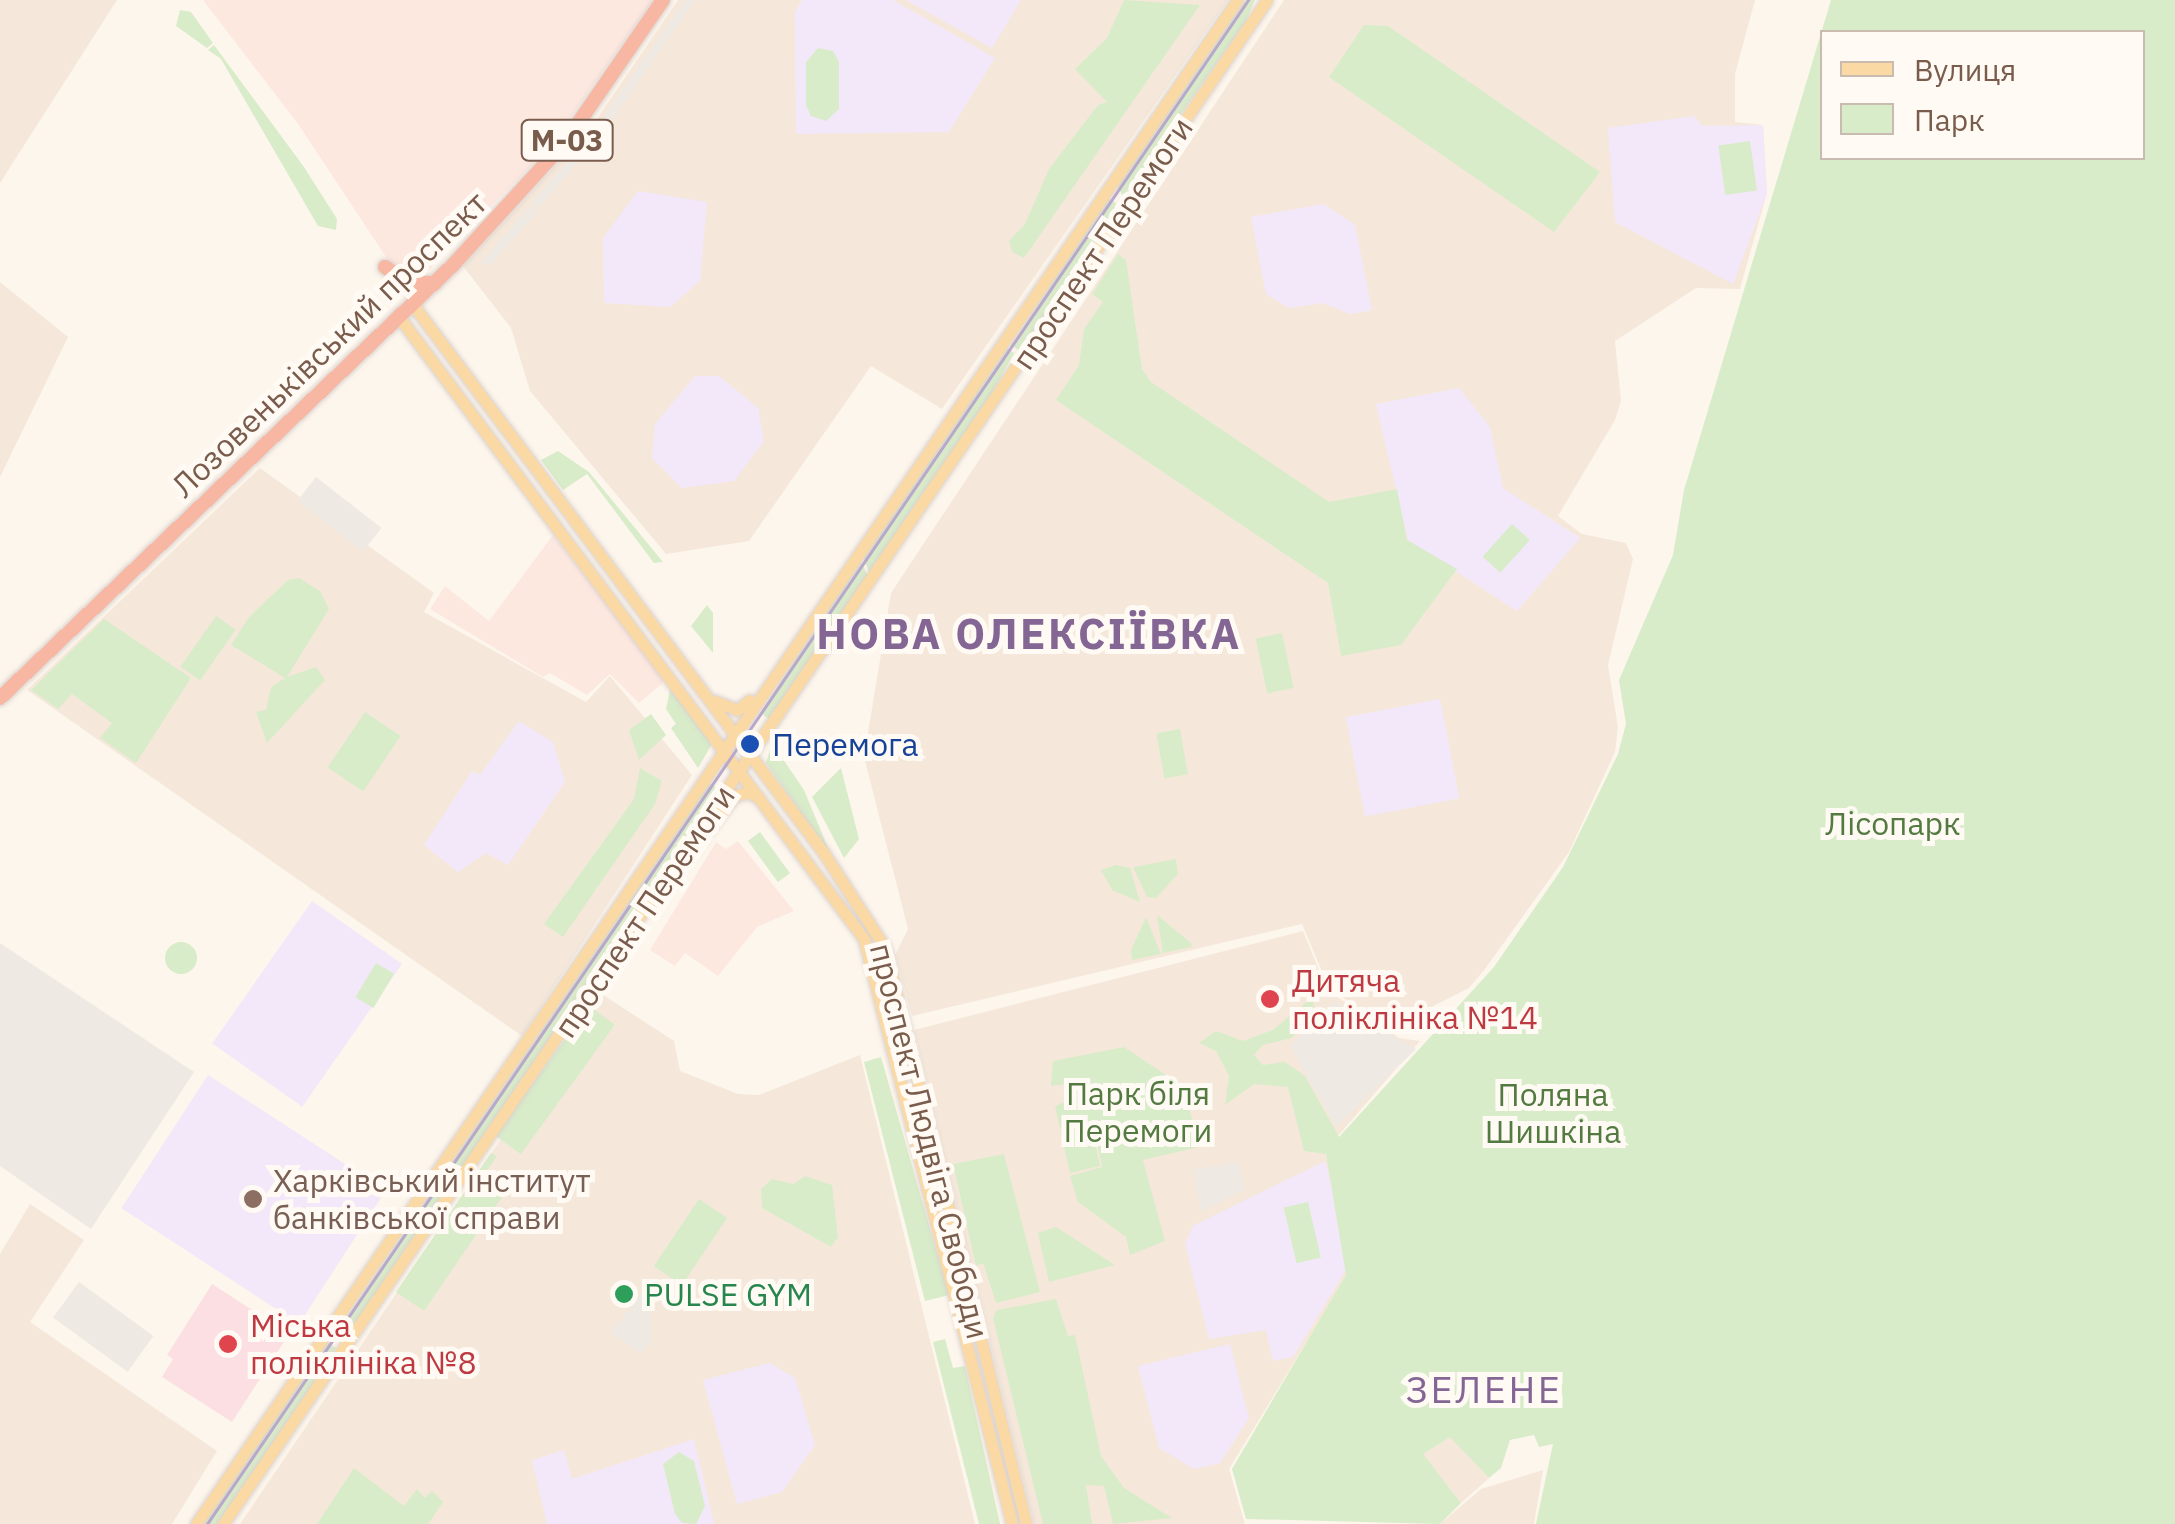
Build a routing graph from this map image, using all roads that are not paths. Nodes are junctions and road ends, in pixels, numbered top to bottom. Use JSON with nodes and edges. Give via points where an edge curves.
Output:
{"nodes":[{"id":1,"x":663,"y":0,"type":"edge"},
{"id":2,"x":1237,"y":0,"type":"edge"},
{"id":3,"x":1267,"y":0,"type":"edge"},
{"id":4,"x":1107,"y":190,"type":"junction"},
{"id":5,"x":1128,"y":204,"type":"junction"},
{"id":6,"x":384,"y":267,"type":"dead end"},
{"id":7,"x":436,"y":283,"type":"junction"},
{"id":8,"x":413,"y":305,"type":"junction"},
{"id":9,"x":399,"y":317,"type":"junction"},
{"id":10,"x":794,"y":648,"type":"junction"},
{"id":11,"x":699,"y":685,"type":"junction"},
{"id":12,"x":0,"y":698,"type":"edge"},
{"id":13,"x":733,"y":732,"type":"junction"},
{"id":14,"x":723,"y":747,"type":"junction"},
{"id":15,"x":751,"y":756,"type":"junction"},
{"id":16,"x":741,"y":770,"type":"junction"},
{"id":17,"x":764,"y":800,"type":"junction"},
{"id":18,"x":674,"y":868,"type":"junction"},
{"id":19,"x":196,"y":1524,"type":"edge"},
{"id":20,"x":223,"y":1524,"type":"edge"},
{"id":21,"x":1012,"y":1524,"type":"edge"},
{"id":22,"x":1026,"y":1524,"type":"edge"}],
"edges":[{"from":1,"to":7,"type":"highway","name":"Лозовеньківський проспект","number":"М-03","via":[[566,142]]},
{"from":2,"to":4,"type":"main road","name":"проспект Перемоги"},
{"from":3,"to":5,"type":"main road","name":"проспект Перемоги"},
{"from":4,"to":5,"type":"main road"},
{"from":4,"to":10,"type":"main road","name":"проспект Перемоги"},
{"from":5,"to":15,"type":"main road","name":"проспект Перемоги"},
{"from":6,"to":7,"type":"highway","via":[[412,284]]},
{"from":7,"to":8,"type":"highway","name":"Лозовеньківський проспект","number":"М-03"},
{"from":8,"to":9,"type":"highway","name":"Лозовеньківський проспект","number":"М-03"},
{"from":8,"to":11,"type":"main road","name":"проспект Людвіга Свободи"},
{"from":9,"to":12,"type":"highway","name":"Лозовеньківський проспект","number":"М-03"},
{"from":9,"to":14,"type":"main road","name":"проспект Людвіга Свободи"},
{"from":10,"to":11,"type":"main road","via":[[742,708],[724,708]]},
{"from":10,"to":13,"type":"main road","name":"проспект Перемоги"},
{"from":11,"to":13,"type":"main road","name":"проспект Людвіга Свободи"},
{"from":13,"to":14,"type":"main road","name":"проспект Перемоги"},
{"from":13,"to":15,"type":"main road","name":"проспект Людвіга Свободи"},
{"from":14,"to":16,"type":"main road","name":"проспект Людвіга Свободи"},
{"from":14,"to":19,"type":"main road","name":"проспект Перемоги"},
{"from":15,"to":16,"type":"main road","name":"проспект Перемоги"},
{"from":15,"to":22,"type":"main road","name":"проспект Людвіга Свободи","via":[[833,866],[890,960]]},
{"from":16,"to":17,"type":"main road","name":"проспект Людвіга Свободи"},
{"from":16,"to":18,"type":"main road","name":"проспект Перемоги"},
{"from":17,"to":18,"type":"main road","via":[[747,792],[734,796]]},
{"from":17,"to":21,"type":"main road","name":"проспект Людвіга Свободи","via":[[867,946]]},
{"from":18,"to":20,"type":"main road","name":"проспект Перемоги"}]}
